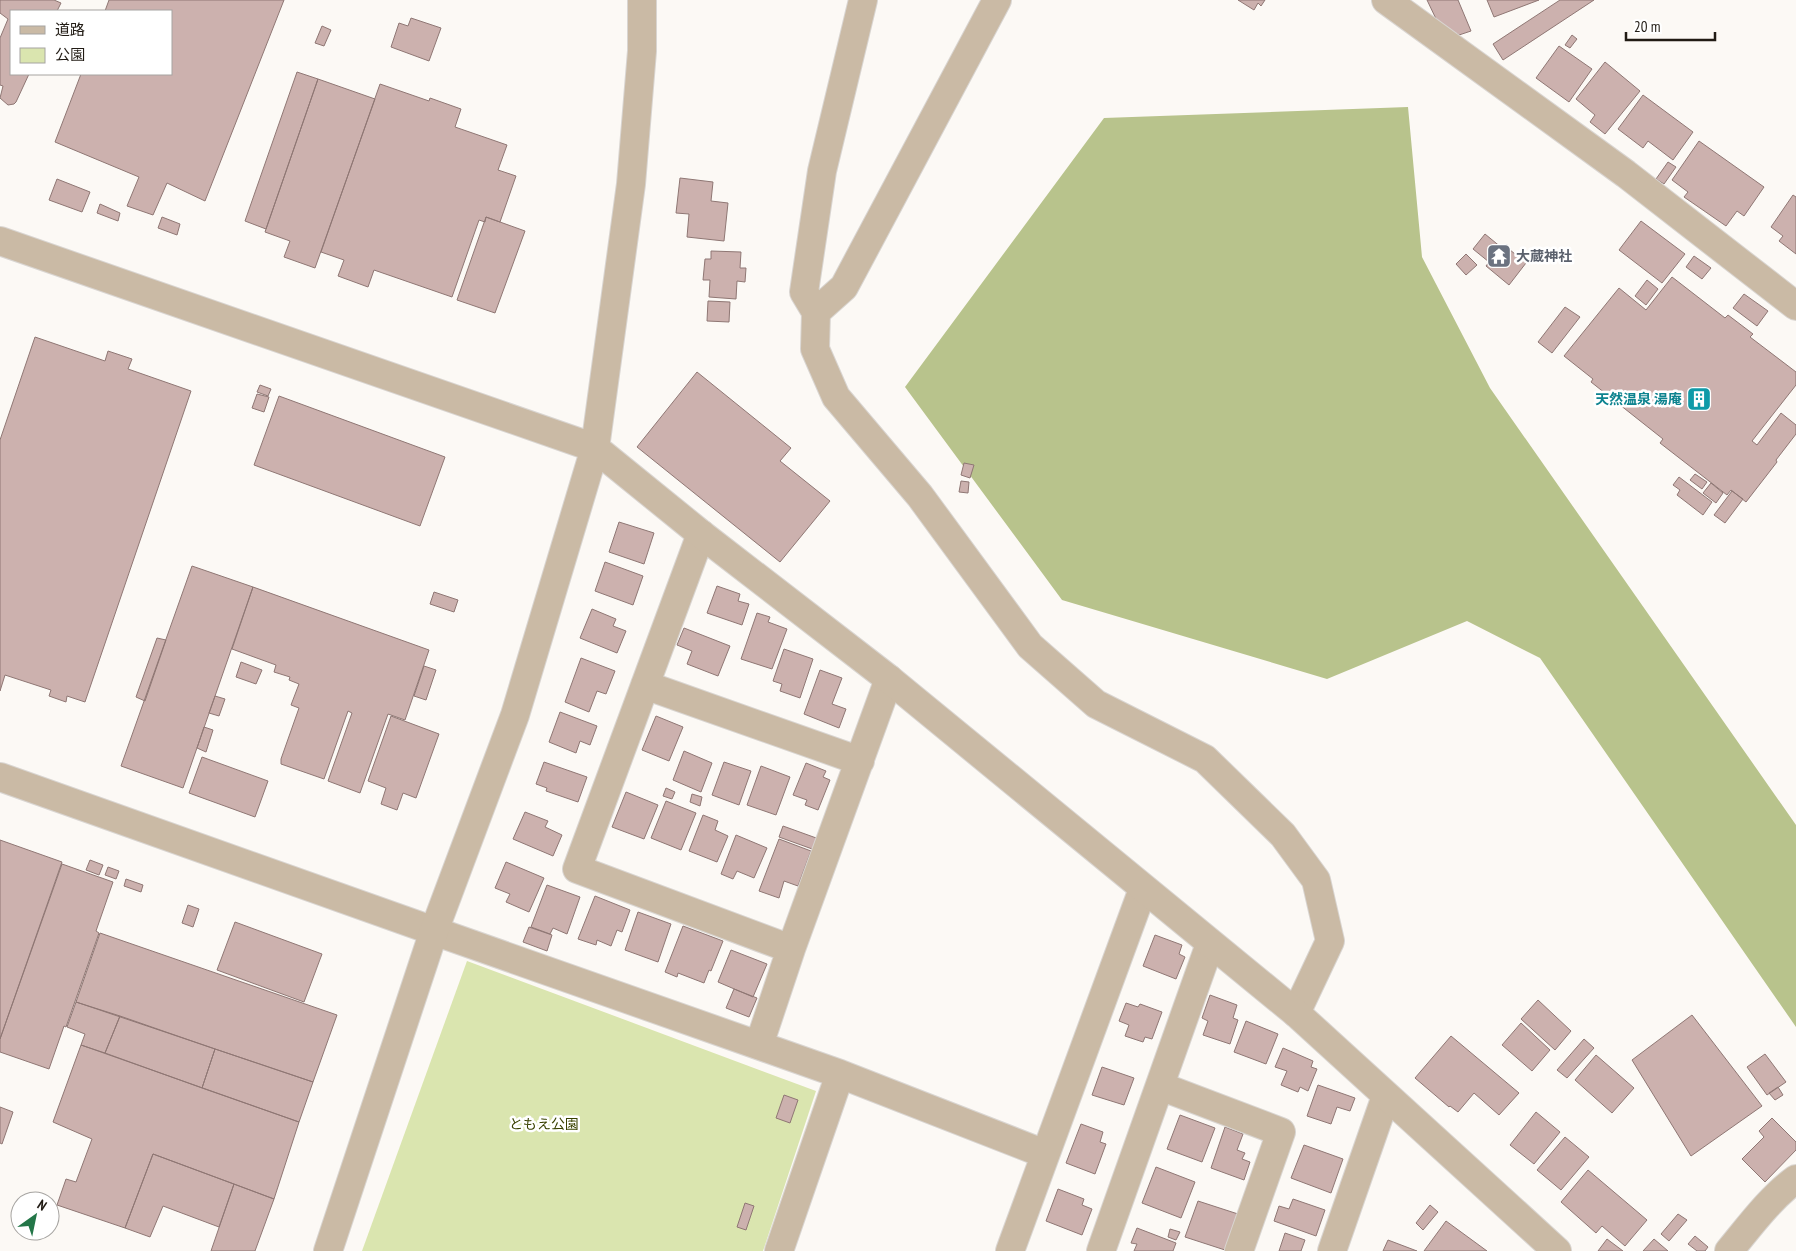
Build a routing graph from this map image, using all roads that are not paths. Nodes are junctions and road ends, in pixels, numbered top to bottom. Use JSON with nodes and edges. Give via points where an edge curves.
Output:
{"nodes":[{"id":1,"x":642,"y":0,"type":"edge"},
{"id":2,"x":863,"y":0,"type":"edge"},
{"id":3,"x":998,"y":0,"type":"edge"},
{"id":4,"x":1386,"y":0,"type":"edge"},
{"id":5,"x":0,"y":241,"type":"edge"},
{"id":6,"x":1796,"y":306,"type":"edge"},
{"id":7,"x":816,"y":312,"type":"junction"},
{"id":8,"x":594,"y":448,"type":"junction"},
{"id":9,"x":701,"y":534,"type":"junction"},
{"id":10,"x":890,"y":679,"type":"junction"},
{"id":11,"x":645,"y":685,"type":"junction"},
{"id":12,"x":860,"y":761,"type":"junction"},
{"id":13,"x":0,"y":776,"type":"edge"},
{"id":14,"x":1143,"y":888,"type":"junction"},
{"id":15,"x":434,"y":931,"type":"junction"},
{"id":16,"x":1210,"y":944,"type":"junction"},
{"id":17,"x":791,"y":949,"type":"junction"},
{"id":18,"x":1296,"y":1013,"type":"junction"},
{"id":19,"x":759,"y":1045,"type":"junction"},
{"id":20,"x":840,"y":1074,"type":"junction"},
{"id":21,"x":1160,"y":1086,"type":"junction"},
{"id":22,"x":1386,"y":1096,"type":"junction"},
{"id":23,"x":1045,"y":1154,"type":"junction"},
{"id":24,"x":1796,"y":1179,"type":"edge"},
{"id":25,"x":328,"y":1251,"type":"edge"},
{"id":26,"x":778,"y":1251,"type":"edge"},
{"id":27,"x":1010,"y":1251,"type":"edge"},
{"id":28,"x":1101,"y":1251,"type":"edge"},
{"id":29,"x":1239,"y":1251,"type":"edge"},
{"id":30,"x":1332,"y":1251,"type":"edge"},
{"id":31,"x":1557,"y":1251,"type":"edge"},
{"id":32,"x":1729,"y":1251,"type":"edge"}],
"edges":[{"from":1,"to":8,"type":"street","via":[[642,51],[631,184]]},
{"from":2,"to":7,"type":"street","via":[[822,171],[805,282],[804,292]]},
{"from":3,"to":7,"type":"street","via":[[844,287]]},
{"from":4,"to":6,"type":"street","via":[[1626,174]]},
{"from":5,"to":8,"type":"street"},
{"from":7,"to":18,"type":"street","via":[[815,349],[836,397],[920,496],[1030,646],[1096,704],[1205,759],[1283,835],[1316,880],[1330,941]]},
{"from":8,"to":9,"type":"street"},
{"from":8,"to":15,"type":"street","via":[[515,715]]},
{"from":9,"to":10,"type":"street"},
{"from":9,"to":11,"type":"street"},
{"from":10,"to":12,"type":"street"},
{"from":10,"to":14,"type":"street"},
{"from":11,"to":12,"type":"street"},
{"from":11,"to":17,"type":"street","via":[[577,870]]},
{"from":12,"to":17,"type":"street"},
{"from":13,"to":15,"type":"street"},
{"from":14,"to":16,"type":"street"},
{"from":14,"to":23,"type":"street"},
{"from":15,"to":19,"type":"street"},
{"from":15,"to":25,"type":"street"},
{"from":16,"to":18,"type":"street"},
{"from":16,"to":21,"type":"street"},
{"from":17,"to":19,"type":"street"},
{"from":18,"to":22,"type":"street"},
{"from":19,"to":20,"type":"street"},
{"from":20,"to":23,"type":"street"},
{"from":20,"to":26,"type":"street"},
{"from":21,"to":28,"type":"street"},
{"from":21,"to":29,"type":"street","via":[[1281,1132]]},
{"from":22,"to":30,"type":"street"},
{"from":22,"to":31,"type":"street"},
{"from":23,"to":27,"type":"street"},
{"from":24,"to":32,"type":"street"}]}
